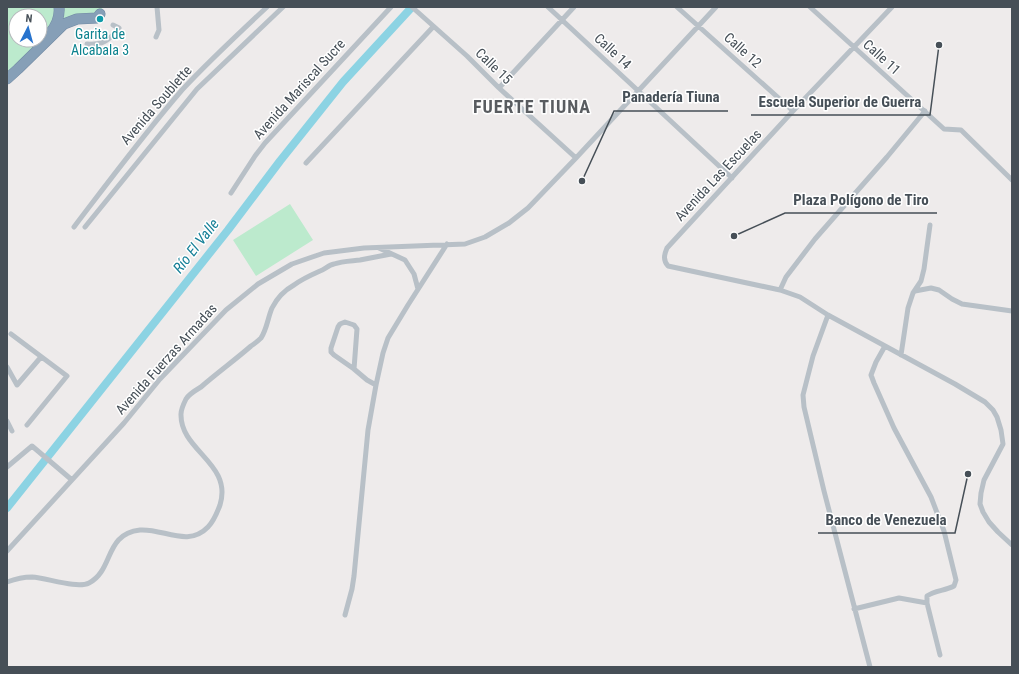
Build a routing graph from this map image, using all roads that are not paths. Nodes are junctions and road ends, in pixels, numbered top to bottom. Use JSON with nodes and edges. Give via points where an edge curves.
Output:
{"nodes":[{"id":1,"x":60,"y":7,"type":"edge"},
{"id":2,"x":157,"y":7,"type":"edge"},
{"id":3,"x":267,"y":7,"type":"edge"},
{"id":4,"x":283,"y":7,"type":"edge"},
{"id":5,"x":391,"y":7,"type":"edge"},
{"id":6,"x":412,"y":7,"type":"edge"},
{"id":7,"x":548,"y":7,"type":"edge"},
{"id":8,"x":574,"y":7,"type":"edge"},
{"id":9,"x":677,"y":7,"type":"edge"},
{"id":10,"x":716,"y":7,"type":"edge"},
{"id":11,"x":810,"y":7,"type":"edge"},
{"id":12,"x":892,"y":7,"type":"edge"},
{"id":13,"x":101,"y":12,"type":"edge"},
{"id":14,"x":562,"y":20,"type":"junction"},
{"id":15,"x":113,"y":25,"type":"dead end"},
{"id":16,"x":698,"y":26,"type":"junction"},
{"id":17,"x":433,"y":27,"type":"junction"},
{"id":18,"x":156,"y":37,"type":"dead end"},
{"id":19,"x":87,"y":44,"type":"dead end"},
{"id":20,"x":854,"y":47,"type":"junction"},
{"id":21,"x":7,"y":69,"type":"edge"},
{"id":22,"x":7,"y":79,"type":"edge"},
{"id":23,"x":499,"y":88,"type":"junction"},
{"id":24,"x":637,"y":91,"type":"junction"},
{"id":25,"x":793,"y":111,"type":"junction"},
{"id":26,"x":924,"y":111,"type":"junction"},
{"id":27,"x":576,"y":158,"type":"junction"},
{"id":28,"x":306,"y":163,"type":"dead end"},
{"id":29,"x":732,"y":178,"type":"junction"},
{"id":30,"x":1012,"y":180,"type":"edge"},
{"id":31,"x":231,"y":193,"type":"dead end"},
{"id":32,"x":930,"y":225,"type":"dead end"},
{"id":33,"x":74,"y":226,"type":"dead end"},
{"id":34,"x":85,"y":227,"type":"dead end"},
{"id":35,"x":447,"y":244,"type":"junction"},
{"id":36,"x":378,"y":247,"type":"junction"},
{"id":37,"x":392,"y":254,"type":"junction"},
{"id":38,"x":418,"y":289,"type":"junction"},
{"id":39,"x":780,"y":290,"type":"junction"},
{"id":40,"x":915,"y":290,"type":"junction"},
{"id":41,"x":1012,"y":311,"type":"edge"},
{"id":42,"x":828,"y":315,"type":"junction"},
{"id":43,"x":11,"y":334,"type":"dead end"},
{"id":44,"x":885,"y":346,"type":"junction"},
{"id":45,"x":901,"y":355,"type":"junction"},
{"id":46,"x":42,"y":357,"type":"junction"},
{"id":47,"x":354,"y":369,"type":"junction"},
{"id":48,"x":8,"y":371,"type":"edge"},
{"id":49,"x":376,"y":385,"type":"junction"},
{"id":50,"x":7,"y":422,"type":"edge"},
{"id":51,"x":27,"y":425,"type":"dead end"},
{"id":52,"x":12,"y":431,"type":"dead end"},
{"id":53,"x":7,"y":467,"type":"edge"},
{"id":54,"x":72,"y":480,"type":"junction"},
{"id":55,"x":1012,"y":545,"type":"edge"},
{"id":56,"x":7,"y":551,"type":"edge"},
{"id":57,"x":7,"y":582,"type":"edge"},
{"id":58,"x":927,"y":603,"type":"junction"},
{"id":59,"x":854,"y":609,"type":"junction"},
{"id":60,"x":345,"y":615,"type":"dead end"},
{"id":61,"x":940,"y":655,"type":"dead end"},
{"id":62,"x":870,"y":667,"type":"edge"}],
"edges":[{"from":1,"to":21,"type":"highway","via":[[58,19],[41,46],[27,58]]},
{"from":2,"to":18,"type":"street","via":[[159,30]]},
{"from":3,"to":33,"type":"street","name":"Avenida Soublette","via":[[182,90]]},
{"from":4,"to":34,"type":"street","via":[[197,89]]},
{"from":5,"to":31,"type":"street","name":"Avenida Mariscal Sucre","via":[[265,143]]},
{"from":6,"to":17,"type":"street","name":"Calle 15"},
{"from":7,"to":14,"type":"street","name":"Calle 14"},
{"from":8,"to":14,"type":"street"},
{"from":9,"to":16,"type":"street","name":"Calle 12"},
{"from":10,"to":16,"type":"street","name":"Avenida Fuerzas Armadas"},
{"from":11,"to":20,"type":"street","name":"Calle 11"},
{"from":12,"to":20,"type":"street","name":"Avenida Las Escuelas"},
{"from":13,"to":22,"type":"highway","via":[[64,24]]},
{"from":14,"to":23,"type":"street"},
{"from":14,"to":24,"type":"street","name":"Calle 14"},
{"from":15,"to":19,"type":"street","via":[[119,28],[106,42]]},
{"from":16,"to":24,"type":"street","name":"Avenida Fuerzas Armadas"},
{"from":16,"to":25,"type":"street","name":"Calle 12"},
{"from":17,"to":23,"type":"street","name":"Calle 15"},
{"from":17,"to":28,"type":"street"},
{"from":20,"to":25,"type":"street","name":"Avenida Las Escuelas"},
{"from":20,"to":26,"type":"street","name":"Calle 11"},
{"from":23,"to":27,"type":"street","name":"Calle 15"},
{"from":24,"to":27,"type":"street","name":"Avenida Fuerzas Armadas"},
{"from":24,"to":29,"type":"street","name":"Calle 14"},
{"from":25,"to":29,"type":"street","name":"Avenida Las Escuelas"},
{"from":26,"to":30,"type":"street","name":"Calle 11","via":[[944,129],[961,130]]},
{"from":26,"to":39,"type":"street","via":[[815,239],[786,277]]},
{"from":27,"to":35,"type":"street","name":"Avenida Fuerzas Armadas","via":[[510,223],[485,237],[464,244]]},
{"from":29,"to":39,"type":"street","name":"Avenida Las Escuelas","via":[[667,248],[665,262],[668,266]]},
{"from":32,"to":40,"type":"street","via":[[924,270]]},
{"from":35,"to":36,"type":"street","name":"Avenida Fuerzas Armadas"},
{"from":35,"to":38,"type":"street"},
{"from":36,"to":37,"type":"street"},
{"from":36,"to":54,"type":"street","name":"Avenida Fuerzas Armadas","via":[[324,253],[292,264],[258,284],[226,310],[160,379]]},
{"from":37,"to":38,"type":"street","via":[[405,260],[414,274]]},
{"from":37,"to":57,"type":"street","via":[[335,263],[294,285],[284,292],[272,307],[261,337],[186,398],[181,413],[182,423],[188,437],[214,468],[222,488],[222,499],[215,519],[205,530],[188,537],[145,530],[128,534],[115,544],[97,578],[84,585],[30,577]]},
{"from":38,"to":49,"type":"street","via":[[388,338]]},
{"from":39,"to":42,"type":"street","via":[[800,297]]},
{"from":40,"to":41,"type":"street","via":[[931,288],[962,304]]},
{"from":40,"to":45,"type":"street","via":[[908,308]]},
{"from":42,"to":44,"type":"street"},
{"from":42,"to":59,"type":"street","via":[[813,356],[803,395],[804,407]]},
{"from":43,"to":46,"type":"street"},
{"from":44,"to":45,"type":"street"},
{"from":44,"to":58,"type":"street","via":[[871,375],[894,428],[931,497],[944,531],[956,580],[954,586],[927,596]]},
{"from":45,"to":55,"type":"street","via":[[985,402],[993,410],[1001,430],[1003,444],[984,480],[980,504],[989,522]]},
{"from":46,"to":48,"type":"street","via":[[17,385]]},
{"from":46,"to":51,"type":"street","via":[[67,376]]},
{"from":47,"to":47,"type":"street","via":[[331,352],[338,327],[345,322],[357,329]]},
{"from":47,"to":49,"type":"street"},
{"from":49,"to":60,"type":"street","via":[[368,430],[354,576]]},
{"from":50,"to":52,"type":"street"},
{"from":53,"to":54,"type":"street","via":[[32,446]]},
{"from":54,"to":56,"type":"street","name":"Avenida Fuerzas Armadas"},
{"from":58,"to":59,"type":"street","via":[[899,598]]},
{"from":58,"to":61,"type":"street"},
{"from":59,"to":62,"type":"street"}]}
